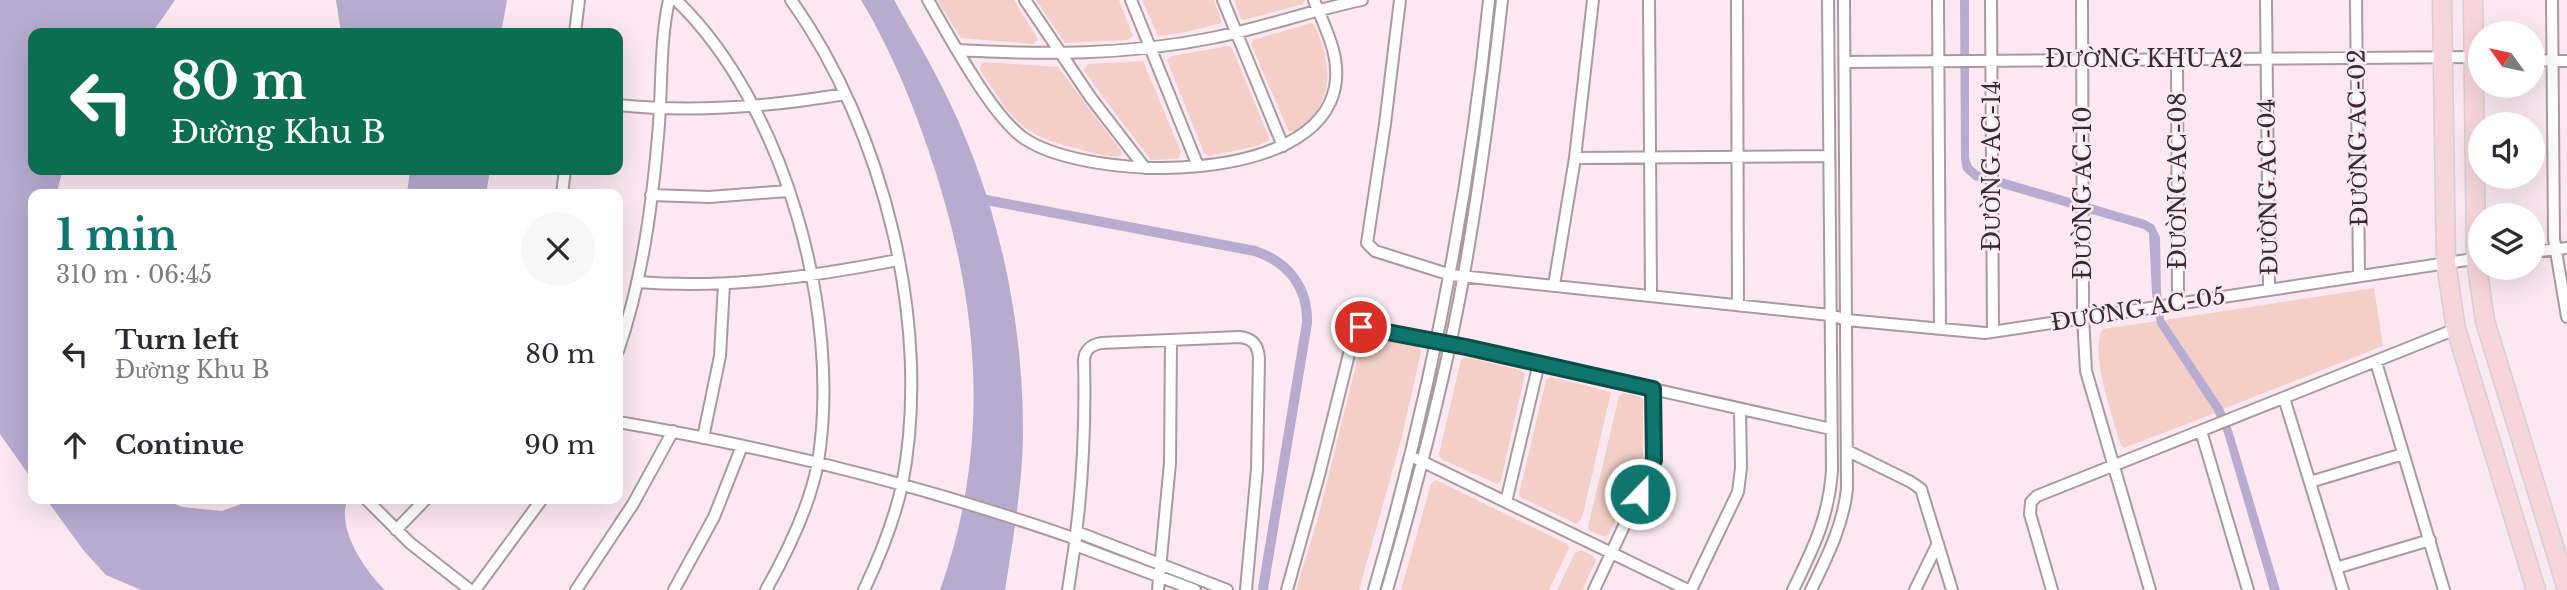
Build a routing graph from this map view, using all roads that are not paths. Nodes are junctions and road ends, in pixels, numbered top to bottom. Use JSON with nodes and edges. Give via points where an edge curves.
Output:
{"nodes":[{"id":1,"x":579,"y":0,"type":"edge"},
{"id":2,"x":669,"y":0,"type":"edge"},
{"id":3,"x":676,"y":0,"type":"edge"},
{"id":4,"x":791,"y":0,"type":"edge"},
{"id":5,"x":928,"y":0,"type":"edge"},
{"id":6,"x":1025,"y":0,"type":"edge"},
{"id":7,"x":1131,"y":0,"type":"edge"},
{"id":8,"x":1223,"y":0,"type":"edge"},
{"id":9,"x":1362,"y":0,"type":"edge"},
{"id":10,"x":1400,"y":0,"type":"edge"},
{"id":11,"x":1489,"y":0,"type":"edge"},
{"id":12,"x":1502,"y":0,"type":"edge"},
{"id":13,"x":1593,"y":0,"type":"edge"},
{"id":14,"x":1649,"y":0,"type":"edge"},
{"id":15,"x":1737,"y":0,"type":"edge"},
{"id":16,"x":1828,"y":0,"type":"edge"},
{"id":17,"x":1844,"y":0,"type":"edge"},
{"id":18,"x":1938,"y":0,"type":"edge"},
{"id":19,"x":1991,"y":0,"type":"edge"},
{"id":20,"x":2082,"y":0,"type":"edge"},
{"id":21,"x":2266,"y":0,"type":"edge"},
{"id":22,"x":2356,"y":0,"type":"edge"},
{"id":23,"x":2442,"y":0,"type":"edge"},
{"id":24,"x":2473,"y":0,"type":"edge"},
{"id":25,"x":2552,"y":0,"type":"edge"},
{"id":26,"x":1316,"y":5,"type":"edge"},
{"id":27,"x":2474,"y":21,"type":"edge"},
{"id":28,"x":576,"y":28,"type":"edge"},
{"id":29,"x":1236,"y":33,"type":"junction"},
{"id":30,"x":1150,"y":49,"type":"junction"},
{"id":31,"x":957,"y":50,"type":"junction"},
{"id":32,"x":1061,"y":54,"type":"junction"},
{"id":33,"x":2357,"y":57,"type":"junction"},
{"id":34,"x":2443,"y":57,"type":"junction"},
{"id":35,"x":2468,"y":57,"type":"edge"},
{"id":36,"x":2266,"y":58,"type":"junction"},
{"id":37,"x":2082,"y":59,"type":"junction"},
{"id":38,"x":2177,"y":59,"type":"junction"},
{"id":39,"x":1938,"y":60,"type":"junction"},
{"id":40,"x":1992,"y":60,"type":"junction"},
{"id":41,"x":2545,"y":61,"type":"edge"},
{"id":42,"x":2553,"y":61,"type":"junction"},
{"id":43,"x":2567,"y":61,"type":"edge"},
{"id":44,"x":1845,"y":62,"type":"junction"},
{"id":45,"x":845,"y":94,"type":"junction"},
{"id":46,"x":2477,"y":98,"type":"edge"},
{"id":47,"x":623,"y":105,"type":"edge"},
{"id":48,"x":753,"y":107,"type":"junction"},
{"id":49,"x":660,"y":108,"type":"junction"},
{"id":50,"x":1283,"y":146,"type":"junction"},
{"id":51,"x":1829,"y":156,"type":"junction"},
{"id":52,"x":1738,"y":157,"type":"junction"},
{"id":53,"x":1576,"y":158,"type":"junction"},
{"id":54,"x":1650,"y":158,"type":"junction"},
{"id":55,"x":1198,"y":166,"type":"junction"},
{"id":56,"x":1145,"y":168,"type":"junction"},
{"id":57,"x":788,"y":191,"type":"junction"},
{"id":58,"x":651,"y":195,"type":"junction"},
{"id":59,"x":2478,"y":203,"type":"edge"},
{"id":60,"x":2561,"y":248,"type":"edge"},
{"id":61,"x":898,"y":260,"type":"junction"},
{"id":62,"x":2468,"y":260,"type":"edge"},
{"id":63,"x":2446,"y":263,"type":"junction"},
{"id":64,"x":1451,"y":275,"type":"junction"},
{"id":65,"x":811,"y":276,"type":"junction"},
{"id":66,"x":1463,"y":276,"type":"junction"},
{"id":67,"x":2359,"y":276,"type":"junction"},
{"id":68,"x":2480,"y":280,"type":"edge"},
{"id":69,"x":637,"y":282,"type":"junction"},
{"id":70,"x":723,"y":284,"type":"junction"},
{"id":71,"x":1554,"y":285,"type":"junction"},
{"id":72,"x":2269,"y":290,"type":"junction"},
{"id":73,"x":1651,"y":296,"type":"junction"},
{"id":74,"x":2174,"y":304,"type":"junction"},
{"id":75,"x":1738,"y":305,"type":"junction"},
{"id":76,"x":1830,"y":315,"type":"junction"},
{"id":77,"x":2083,"y":317,"type":"junction"},
{"id":78,"x":2567,"y":317,"type":"edge"},
{"id":79,"x":1847,"y":320,"type":"junction"},
{"id":80,"x":1940,"y":329,"type":"junction"},
{"id":81,"x":2456,"y":329,"type":"junction"},
{"id":82,"x":1993,"y":332,"type":"junction"},
{"id":83,"x":623,"y":333,"type":"edge"},
{"id":84,"x":1171,"y":340,"type":"junction"},
{"id":85,"x":1437,"y":342,"type":"junction"},
{"id":86,"x":1449,"y":344,"type":"junction"},
{"id":87,"x":2376,"y":362,"type":"junction"},
{"id":88,"x":1539,"y":363,"type":"junction"},
{"id":89,"x":1653,"y":389,"type":"junction"},
{"id":90,"x":2284,"y":398,"type":"junction"},
{"id":91,"x":1740,"y":409,"type":"junction"},
{"id":92,"x":623,"y":423,"type":"edge"},
{"id":93,"x":1831,"y":429,"type":"junction"},
{"id":94,"x":673,"y":431,"type":"junction"},
{"id":95,"x":2201,"y":431,"type":"junction"},
{"id":96,"x":703,"y":438,"type":"junction"},
{"id":97,"x":742,"y":446,"type":"junction"},
{"id":98,"x":1847,"y":451,"type":"junction"},
{"id":99,"x":2403,"y":454,"type":"junction"},
{"id":100,"x":1411,"y":456,"type":"junction"},
{"id":101,"x":1422,"y":462,"type":"junction"},
{"id":102,"x":818,"y":463,"type":"junction"},
{"id":103,"x":2113,"y":465,"type":"junction"},
{"id":104,"x":2310,"y":482,"type":"junction"},
{"id":105,"x":902,"y":485,"type":"junction"},
{"id":106,"x":1506,"y":502,"type":"junction"},
{"id":107,"x":371,"y":504,"type":"edge"},
{"id":108,"x":421,"y":504,"type":"edge"},
{"id":109,"x":538,"y":504,"type":"edge"},
{"id":110,"x":396,"y":530,"type":"junction"},
{"id":111,"x":1076,"y":538,"type":"junction"},
{"id":112,"x":2430,"y":540,"type":"junction"},
{"id":113,"x":1938,"y":543,"type":"junction"},
{"id":114,"x":1611,"y":553,"type":"junction"},
{"id":115,"x":1162,"y":563,"type":"junction"},
{"id":116,"x":2336,"y":569,"type":"junction"},
{"id":117,"x":1160,"y":576,"type":"junction"},
{"id":118,"x":2567,"y":589,"type":"edge"},
{"id":119,"x":470,"y":590,"type":"edge"},
{"id":120,"x":475,"y":590,"type":"edge"},
{"id":121,"x":576,"y":590,"type":"edge"},
{"id":122,"x":674,"y":590,"type":"edge"},
{"id":123,"x":766,"y":590,"type":"edge"},
{"id":124,"x":864,"y":590,"type":"edge"},
{"id":125,"x":1068,"y":590,"type":"edge"},
{"id":126,"x":1158,"y":590,"type":"edge"},
{"id":127,"x":1195,"y":590,"type":"edge"},
{"id":128,"x":1227,"y":590,"type":"edge"},
{"id":129,"x":1246,"y":590,"type":"edge"},
{"id":130,"x":1287,"y":590,"type":"edge"},
{"id":131,"x":1374,"y":590,"type":"edge"},
{"id":132,"x":1387,"y":590,"type":"edge"},
{"id":133,"x":1594,"y":590,"type":"edge"},
{"id":134,"x":1689,"y":590,"type":"edge"},
{"id":135,"x":1793,"y":590,"type":"edge"},
{"id":136,"x":1811,"y":590,"type":"edge"},
{"id":137,"x":1915,"y":590,"type":"edge"},
{"id":138,"x":1952,"y":590,"type":"edge"},
{"id":139,"x":2052,"y":590,"type":"edge"},
{"id":140,"x":2150,"y":590,"type":"edge"},
{"id":141,"x":2248,"y":590,"type":"edge"},
{"id":142,"x":2343,"y":590,"type":"edge"},
{"id":143,"x":2444,"y":590,"type":"edge"},
{"id":144,"x":2536,"y":590,"type":"edge"}],
"edges":[{"from":1,"to":28,"type":"street"},
{"from":2,"to":49,"type":"street"},
{"from":3,"to":48,"type":"street","via":[[722,55]]},
{"from":4,"to":45,"type":"street"},
{"from":5,"to":31,"type":"street"},
{"from":6,"to":32,"type":"street"},
{"from":7,"to":30,"type":"street"},
{"from":8,"to":29,"type":"street"},
{"from":9,"to":26,"type":"street"},
{"from":10,"to":64,"type":"street","name":"ĐƯỜNG AC-05","via":[[1367,243],[1375,251]]},
{"from":11,"to":64,"type":"street"},
{"from":12,"to":66,"type":"street"},
{"from":13,"to":53,"type":"street"},
{"from":14,"to":54,"type":"street"},
{"from":15,"to":52,"type":"street"},
{"from":16,"to":51,"type":"street"},
{"from":17,"to":44,"type":"street"},
{"from":18,"to":39,"type":"street"},
{"from":19,"to":40,"type":"street","name":"ĐƯỜNG AC-14"},
{"from":20,"to":37,"type":"street","name":"ĐƯỜNG AC-10"},
{"from":21,"to":36,"type":"street","name":"ĐƯỜNG AC-04"},
{"from":22,"to":33,"type":"street","name":"ĐƯỜNG AC-02"},
{"from":23,"to":34,"type":"main road"},
{"from":24,"to":27,"type":"main road"},
{"from":25,"to":42,"type":"street"},
{"from":26,"to":29,"type":"street"},
{"from":26,"to":50,"type":"street","via":[[1335,55],[1335,86],[1328,107],[1314,126]]},
{"from":29,"to":30,"type":"street"},
{"from":29,"to":50,"type":"street"},
{"from":30,"to":32,"type":"street"},
{"from":30,"to":55,"type":"street"},
{"from":31,"to":32,"type":"street"},
{"from":31,"to":56,"type":"street","via":[[1004,120],[1024,138],[1076,158]]},
{"from":32,"to":56,"type":"street"},
{"from":33,"to":34,"type":"street","name":"ĐƯỜNG KHU A2"},
{"from":33,"to":36,"type":"street","name":"ĐƯỜNG KHU A2"},
{"from":33,"to":67,"type":"street","name":"ĐƯỜNG AC-02"},
{"from":34,"to":35,"type":"street","name":"ĐƯỜNG KHU A2"},
{"from":34,"to":63,"type":"main road"},
{"from":36,"to":38,"type":"street","name":"ĐƯỜNG KHU A2"},
{"from":36,"to":72,"type":"street","name":"ĐƯỜNG AC-04"},
{"from":37,"to":38,"type":"street","name":"ĐƯỜNG KHU A2"},
{"from":37,"to":40,"type":"street","name":"ĐƯỜNG KHU A2"},
{"from":37,"to":77,"type":"street","name":"ĐƯỜNG AC-10"},
{"from":38,"to":74,"type":"street","name":"ĐƯỜNG AC-08"},
{"from":39,"to":40,"type":"street","name":"ĐƯỜNG KHU A2"},
{"from":39,"to":44,"type":"street","name":"ĐƯỜNG KHU A2"},
{"from":39,"to":80,"type":"street"},
{"from":40,"to":82,"type":"street","name":"ĐƯỜNG AC-14"},
{"from":41,"to":42,"type":"street"},
{"from":42,"to":43,"type":"street"},
{"from":42,"to":60,"type":"street"},
{"from":44,"to":79,"type":"street"},
{"from":45,"to":48,"type":"street"},
{"from":45,"to":61,"type":"street","via":[[871,159]]},
{"from":46,"to":59,"type":"main road"},
{"from":47,"to":49,"type":"street"},
{"from":48,"to":49,"type":"street"},
{"from":48,"to":57,"type":"street"},
{"from":49,"to":58,"type":"street"},
{"from":50,"to":55,"type":"street"},
{"from":51,"to":52,"type":"street"},
{"from":51,"to":76,"type":"street"},
{"from":52,"to":54,"type":"street"},
{"from":52,"to":75,"type":"street"},
{"from":53,"to":54,"type":"street"},
{"from":53,"to":71,"type":"street"},
{"from":54,"to":73,"type":"street"},
{"from":55,"to":56,"type":"street"},
{"from":57,"to":58,"type":"street","via":[[709,197]]},
{"from":57,"to":65,"type":"street"},
{"from":58,"to":69,"type":"street"},
{"from":60,"to":78,"type":"street"},
{"from":61,"to":65,"type":"street"},
{"from":61,"to":105,"type":"street","via":[[911,373]]},
{"from":62,"to":63,"type":"street","name":"ĐƯỜNG AC-05"},
{"from":63,"to":67,"type":"street","name":"ĐƯỜNG AC-05"},
{"from":63,"to":81,"type":"main road"},
{"from":64,"to":66,"type":"street","name":"ĐƯỜNG AC-05"},
{"from":64,"to":85,"type":"street"},
{"from":65,"to":70,"type":"street"},
{"from":65,"to":102,"type":"street","via":[[822,371]]},
{"from":66,"to":71,"type":"street","name":"ĐƯỜNG AC-05"},
{"from":66,"to":86,"type":"street"},
{"from":67,"to":72,"type":"street","name":"ĐƯỜNG AC-05"},
{"from":68,"to":118,"type":"main road","via":[[2485,321]]},
{"from":69,"to":70,"type":"street"},
{"from":69,"to":83,"type":"street"},
{"from":70,"to":96,"type":"street","via":[[720,356]]},
{"from":71,"to":73,"type":"street","name":"ĐƯỜNG AC-05"},
{"from":72,"to":74,"type":"street","name":"ĐƯỜNG AC-05"},
{"from":73,"to":75,"type":"street","name":"ĐƯỜNG AC-05"},
{"from":74,"to":77,"type":"street","name":"ĐƯỜNG AC-05"},
{"from":75,"to":76,"type":"street","name":"ĐƯỜNG AC-05"},
{"from":76,"to":79,"type":"street","name":"ĐƯỜNG AC-05"},
{"from":76,"to":93,"type":"street"},
{"from":77,"to":82,"type":"street","name":"ĐƯỜNG AC-05"},
{"from":77,"to":103,"type":"street","name":"ĐƯỜNG AC-10","via":[[2088,382]]},
{"from":79,"to":80,"type":"street","name":"ĐƯỜNG AC-05"},
{"from":79,"to":98,"type":"street"},
{"from":80,"to":82,"type":"street","name":"ĐƯỜNG AC-05"},
{"from":81,"to":87,"type":"street"},
{"from":81,"to":144,"type":"main road"},
{"from":84,"to":111,"type":"street","via":[[1101,343],[1086,352]]},
{"from":84,"to":115,"type":"street","via":[[1170,463]]},
{"from":84,"to":129,"type":"street","via":[[1243,337],[1257,347],[1257,469]]},
{"from":85,"to":86,"type":"street"},
{"from":85,"to":100,"type":"street"},
{"from":85,"to":130,"type":"street","via":[[1364,327],[1356,331]]},
{"from":86,"to":88,"type":"street"},
{"from":86,"to":101,"type":"street"},
{"from":87,"to":90,"type":"street"},
{"from":87,"to":99,"type":"street"},
{"from":88,"to":89,"type":"street"},
{"from":88,"to":106,"type":"street"},
{"from":89,"to":91,"type":"street"},
{"from":89,"to":114,"type":"street","via":[[1653,464]]},
{"from":90,"to":95,"type":"street"},
{"from":90,"to":104,"type":"street"},
{"from":91,"to":93,"type":"street"},
{"from":91,"to":134,"type":"street","via":[[1738,492]]},
{"from":92,"to":94,"type":"street"},
{"from":93,"to":135,"type":"street","via":[[1826,513]]},
{"from":94,"to":96,"type":"street"},
{"from":94,"to":121,"type":"street","via":[[621,524]]},
{"from":95,"to":103,"type":"street"},
{"from":95,"to":141,"type":"street"},
{"from":96,"to":97,"type":"street"},
{"from":97,"to":102,"type":"street"},
{"from":97,"to":122,"type":"street","via":[[714,517]]},
{"from":98,"to":113,"type":"street","via":[[1921,489]]},
{"from":98,"to":136,"type":"street","via":[[1841,521]]},
{"from":99,"to":104,"type":"street"},
{"from":99,"to":112,"type":"street"},
{"from":100,"to":101,"type":"street"},
{"from":100,"to":131,"type":"street"},
{"from":101,"to":106,"type":"street"},
{"from":101,"to":132,"type":"street"},
{"from":102,"to":105,"type":"street"},
{"from":102,"to":123,"type":"street","via":[[801,516]]},
{"from":103,"to":139,"type":"street","via":[[2031,502],[2029,514]]},
{"from":103,"to":140,"type":"street","name":"ĐƯỜNG AC-10"},
{"from":104,"to":116,"type":"street"},
{"from":105,"to":111,"type":"street"},
{"from":105,"to":124,"type":"street"},
{"from":106,"to":114,"type":"street"},
{"from":107,"to":110,"type":"street"},
{"from":108,"to":110,"type":"street"},
{"from":109,"to":120,"type":"street"},
{"from":110,"to":119,"type":"street"},
{"from":111,"to":115,"type":"street"},
{"from":111,"to":117,"type":"street"},
{"from":111,"to":125,"type":"street"},
{"from":112,"to":116,"type":"street"},
{"from":112,"to":143,"type":"street"},
{"from":113,"to":137,"type":"street"},
{"from":113,"to":138,"type":"street"},
{"from":114,"to":133,"type":"street"},
{"from":114,"to":134,"type":"street"},
{"from":115,"to":117,"type":"street"},
{"from":115,"to":128,"type":"street"},
{"from":116,"to":142,"type":"street"},
{"from":117,"to":126,"type":"street"},
{"from":117,"to":127,"type":"street"}]}
